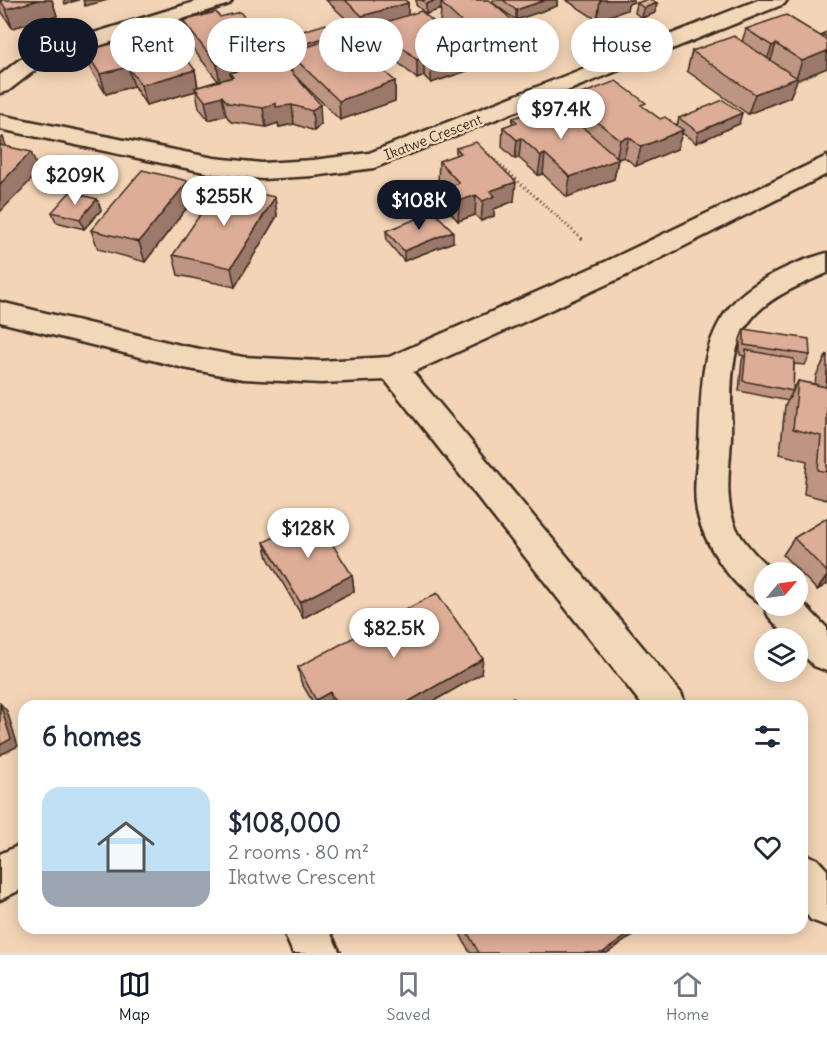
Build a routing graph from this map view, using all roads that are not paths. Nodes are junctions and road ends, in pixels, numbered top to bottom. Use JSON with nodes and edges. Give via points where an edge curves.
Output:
{"nodes":[{"id":1,"x":222,"y":0,"type":"edge"},
{"id":2,"x":777,"y":0,"type":"edge"},
{"id":3,"x":0,"y":86,"type":"edge"},
{"id":4,"x":0,"y":122,"type":"edge"},
{"id":5,"x":827,"y":164,"type":"edge"},
{"id":6,"x":827,"y":262,"type":"edge"},
{"id":7,"x":0,"y":312,"type":"edge"},
{"id":8,"x":393,"y":368,"type":"junction"},
{"id":9,"x":754,"y":576,"type":"edge"},
{"id":10,"x":791,"y":616,"type":"edge"},
{"id":11,"x":827,"y":654,"type":"edge"},
{"id":12,"x":662,"y":700,"type":"edge"},
{"id":13,"x":18,"y":868,"type":"edge"},
{"id":14,"x":0,"y":878,"type":"edge"},
{"id":15,"x":808,"y":881,"type":"edge"},
{"id":16,"x":827,"y":904,"type":"edge"},
{"id":17,"x":307,"y":934,"type":"edge"},
{"id":18,"x":317,"y":953,"type":"edge"}],
"edges":[{"from":1,"to":3,"type":"street","via":[[46,55]]},
{"from":2,"to":4,"type":"street","name":"Ikatwe Crescent","via":[[374,160],[262,171],[214,166]]},
{"from":5,"to":8,"type":"street","via":[[615,268]]},
{"from":6,"to":9,"type":"street","via":[[756,300],[739,315],[725,340],[718,372],[714,514],[737,558]]},
{"from":7,"to":8,"type":"street","via":[[243,368],[321,372]]},
{"from":8,"to":12,"type":"street"},
{"from":10,"to":11,"type":"street"},
{"from":13,"to":14,"type":"street"},
{"from":15,"to":16,"type":"street"},
{"from":17,"to":18,"type":"street"}]}
